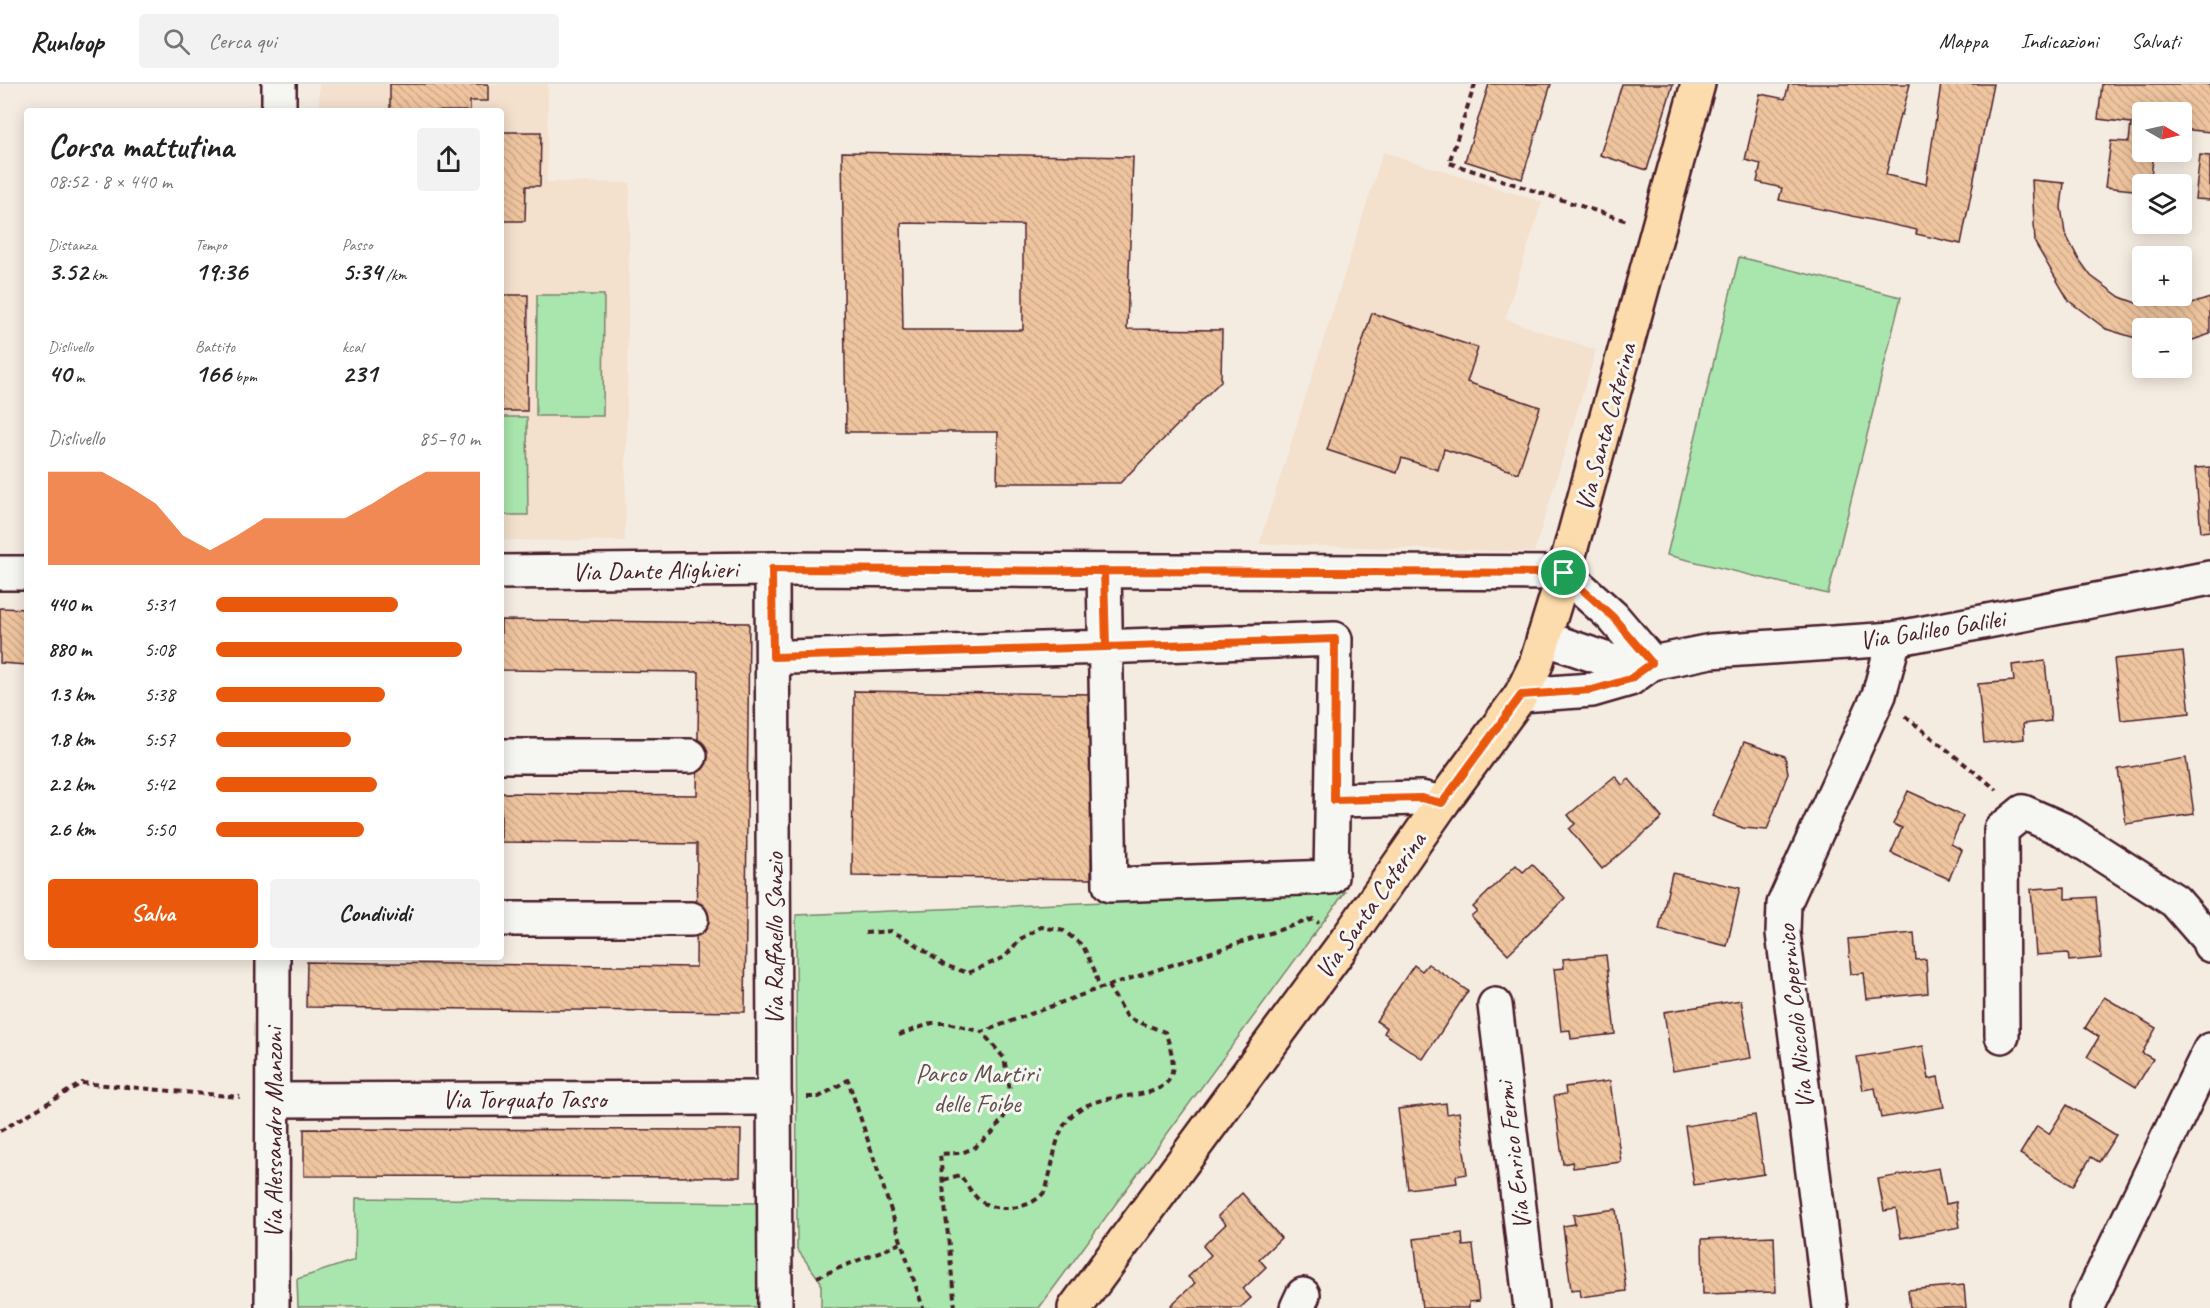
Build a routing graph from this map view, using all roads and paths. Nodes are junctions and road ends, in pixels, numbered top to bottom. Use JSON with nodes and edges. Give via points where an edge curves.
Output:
{"nodes":[{"id":1,"x":279,"y":84,"type":"edge"},
{"id":2,"x":1475,"y":84,"type":"edge"},
{"id":3,"x":1698,"y":84,"type":"edge"},
{"id":4,"x":279,"y":108,"type":"edge"},
{"id":5,"x":1628,"y":221,"type":"dead end"},
{"id":6,"x":772,"y":569,"type":"junction"},
{"id":7,"x":1104,"y":571,"type":"junction"},
{"id":8,"x":504,"y":572,"type":"edge"},
{"id":9,"x":0,"y":573,"type":"edge"},
{"id":10,"x":24,"y":573,"type":"edge"},
{"id":11,"x":1564,"y":573,"type":"junction"},
{"id":12,"x":2210,"y":578,"type":"edge"},
{"id":13,"x":1544,"y":638,"type":"junction"},
{"id":14,"x":1894,"y":639,"type":"junction"},
{"id":15,"x":1106,"y":647,"type":"junction"},
{"id":16,"x":773,"y":657,"type":"junction"},
{"id":17,"x":1652,"y":663,"type":"junction"},
{"id":18,"x":1521,"y":695,"type":"junction"},
{"id":19,"x":1880,"y":695,"type":"junction"},
{"id":20,"x":504,"y":756,"type":"edge"},
{"id":21,"x":690,"y":756,"type":"dead end"},
{"id":22,"x":1334,"y":800,"type":"junction"},
{"id":23,"x":1442,"y":803,"type":"junction"},
{"id":24,"x":2023,"y":812,"type":"junction"},
{"id":25,"x":504,"y":919,"type":"edge"},
{"id":26,"x":691,"y":919,"type":"dead end"},
{"id":27,"x":1327,"y":928,"type":"dead end"},
{"id":28,"x":865,"y":933,"type":"dead end"},
{"id":29,"x":2210,"y":945,"type":"edge"},
{"id":30,"x":273,"y":960,"type":"edge"},
{"id":31,"x":1108,"y":986,"type":"junction"},
{"id":32,"x":1100,"y":989,"type":"junction"},
{"id":33,"x":1495,"y":1005,"type":"dead end"},
{"id":34,"x":982,"y":1032,"type":"junction"},
{"id":35,"x":899,"y":1035,"type":"dead end"},
{"id":36,"x":2002,"y":1036,"type":"dead end"},
{"id":37,"x":2210,"y":1050,"type":"edge"},
{"id":38,"x":788,"y":1097,"type":"junction"},
{"id":39,"x":273,"y":1100,"type":"junction"},
{"id":40,"x":0,"y":1131,"type":"edge"},
{"id":41,"x":943,"y":1180,"type":"junction"},
{"id":42,"x":901,"y":1243,"type":"junction"},
{"id":43,"x":817,"y":1276,"type":"dead end"},
{"id":44,"x":1824,"y":1305,"type":"edge"},
{"id":45,"x":272,"y":1308,"type":"edge"},
{"id":46,"x":775,"y":1308,"type":"edge"},
{"id":47,"x":923,"y":1308,"type":"edge"},
{"id":48,"x":955,"y":1308,"type":"edge"},
{"id":49,"x":1075,"y":1308,"type":"edge"},
{"id":50,"x":1531,"y":1308,"type":"edge"},
{"id":51,"x":2086,"y":1308,"type":"edge"}],
"edges":[{"from":1,"to":4,"type":"street"},
{"from":2,"to":5,"type":"path","via":[[1449,163]]},
{"from":3,"to":11,"type":"main road","name":"Via Santa Caterina"},
{"from":6,"to":7,"type":"street","name":"Via Dante Alighieri"},
{"from":6,"to":8,"type":"street","name":"Via Dante Alighieri"},
{"from":6,"to":16,"type":"street","name":"Via Raffaello Sanzio"},
{"from":7,"to":11,"type":"street","name":"Via Dante Alighieri"},
{"from":7,"to":15,"type":"street"},
{"from":9,"to":10,"type":"street"},
{"from":11,"to":13,"type":"main road","name":"Via Santa Caterina"},
{"from":11,"to":17,"type":"street","via":[[1613,617]]},
{"from":12,"to":14,"type":"street","name":"Via Galileo Galilei"},
{"from":13,"to":17,"type":"street","name":"Via Galileo Galilei","via":[[1611,661]]},
{"from":13,"to":18,"type":"main road","name":"Via Santa Caterina"},
{"from":14,"to":17,"type":"street","name":"Via Galileo Galilei","via":[[1712,651]]},
{"from":14,"to":19,"type":"street","name":"Via Niccolò Copernico"},
{"from":15,"to":16,"type":"street"},
{"from":15,"to":22,"type":"street","via":[[1335,639]]},
{"from":15,"to":22,"type":"street","via":[[1110,885],[1331,877]]},
{"from":16,"to":38,"type":"street","name":"Via Raffaello Sanzio"},
{"from":17,"to":18,"type":"street","name":"Via Galileo Galilei","via":[[1630,679],[1592,690]]},
{"from":18,"to":23,"type":"main road","name":"Via Santa Caterina"},
{"from":19,"to":24,"type":"path"},
{"from":19,"to":44,"type":"street","name":"Via Niccolò Copernico","via":[[1784,904],[1783,933]]},
{"from":20,"to":21,"type":"street"},
{"from":22,"to":23,"type":"street","via":[[1421,798]]},
{"from":23,"to":49,"type":"main road","name":"Via Santa Caterina","via":[[1346,941]]},
{"from":24,"to":29,"type":"street","via":[[2064,830],[2175,901]]},
{"from":24,"to":36,"type":"street","via":[[2001,830]]},
{"from":25,"to":26,"type":"street"},
{"from":27,"to":31,"type":"path","via":[[1313,919]]},
{"from":28,"to":32,"type":"path","via":[[891,930],[944,965],[968,973],[1005,957],[1020,939],[1041,927],[1064,931],[1083,946]]},
{"from":30,"to":39,"type":"street","name":"Via Alessandro Manzoni"},
{"from":31,"to":32,"type":"path"},
{"from":31,"to":41,"type":"path","via":[[1128,1018],[1165,1032],[1174,1066],[1170,1078],[1159,1090],[1095,1101],[1078,1110],[1063,1125],[1045,1191],[1026,1206],[1000,1209],[980,1201],[960,1175]]},
{"from":32,"to":34,"type":"path"},
{"from":33,"to":50,"type":"street","name":"Via Enrico Fermi"},
{"from":34,"to":35,"type":"path","via":[[932,1023]]},
{"from":34,"to":41,"type":"path","via":[[1004,1058],[1010,1090],[1004,1118],[974,1148],[940,1154]]},
{"from":37,"to":51,"type":"street"},
{"from":38,"to":39,"type":"street","name":"Via Torquato Tasso"},
{"from":38,"to":42,"type":"path","via":[[819,1097],[848,1080]]},
{"from":38,"to":46,"type":"street","name":"Via Raffaello Sanzio"},
{"from":39,"to":40,"type":"path","via":[[82,1083]]},
{"from":39,"to":45,"type":"street","name":"Via Alessandro Manzoni"},
{"from":41,"to":48,"type":"path"},
{"from":42,"to":43,"type":"path"},
{"from":42,"to":47,"type":"path"}]}
